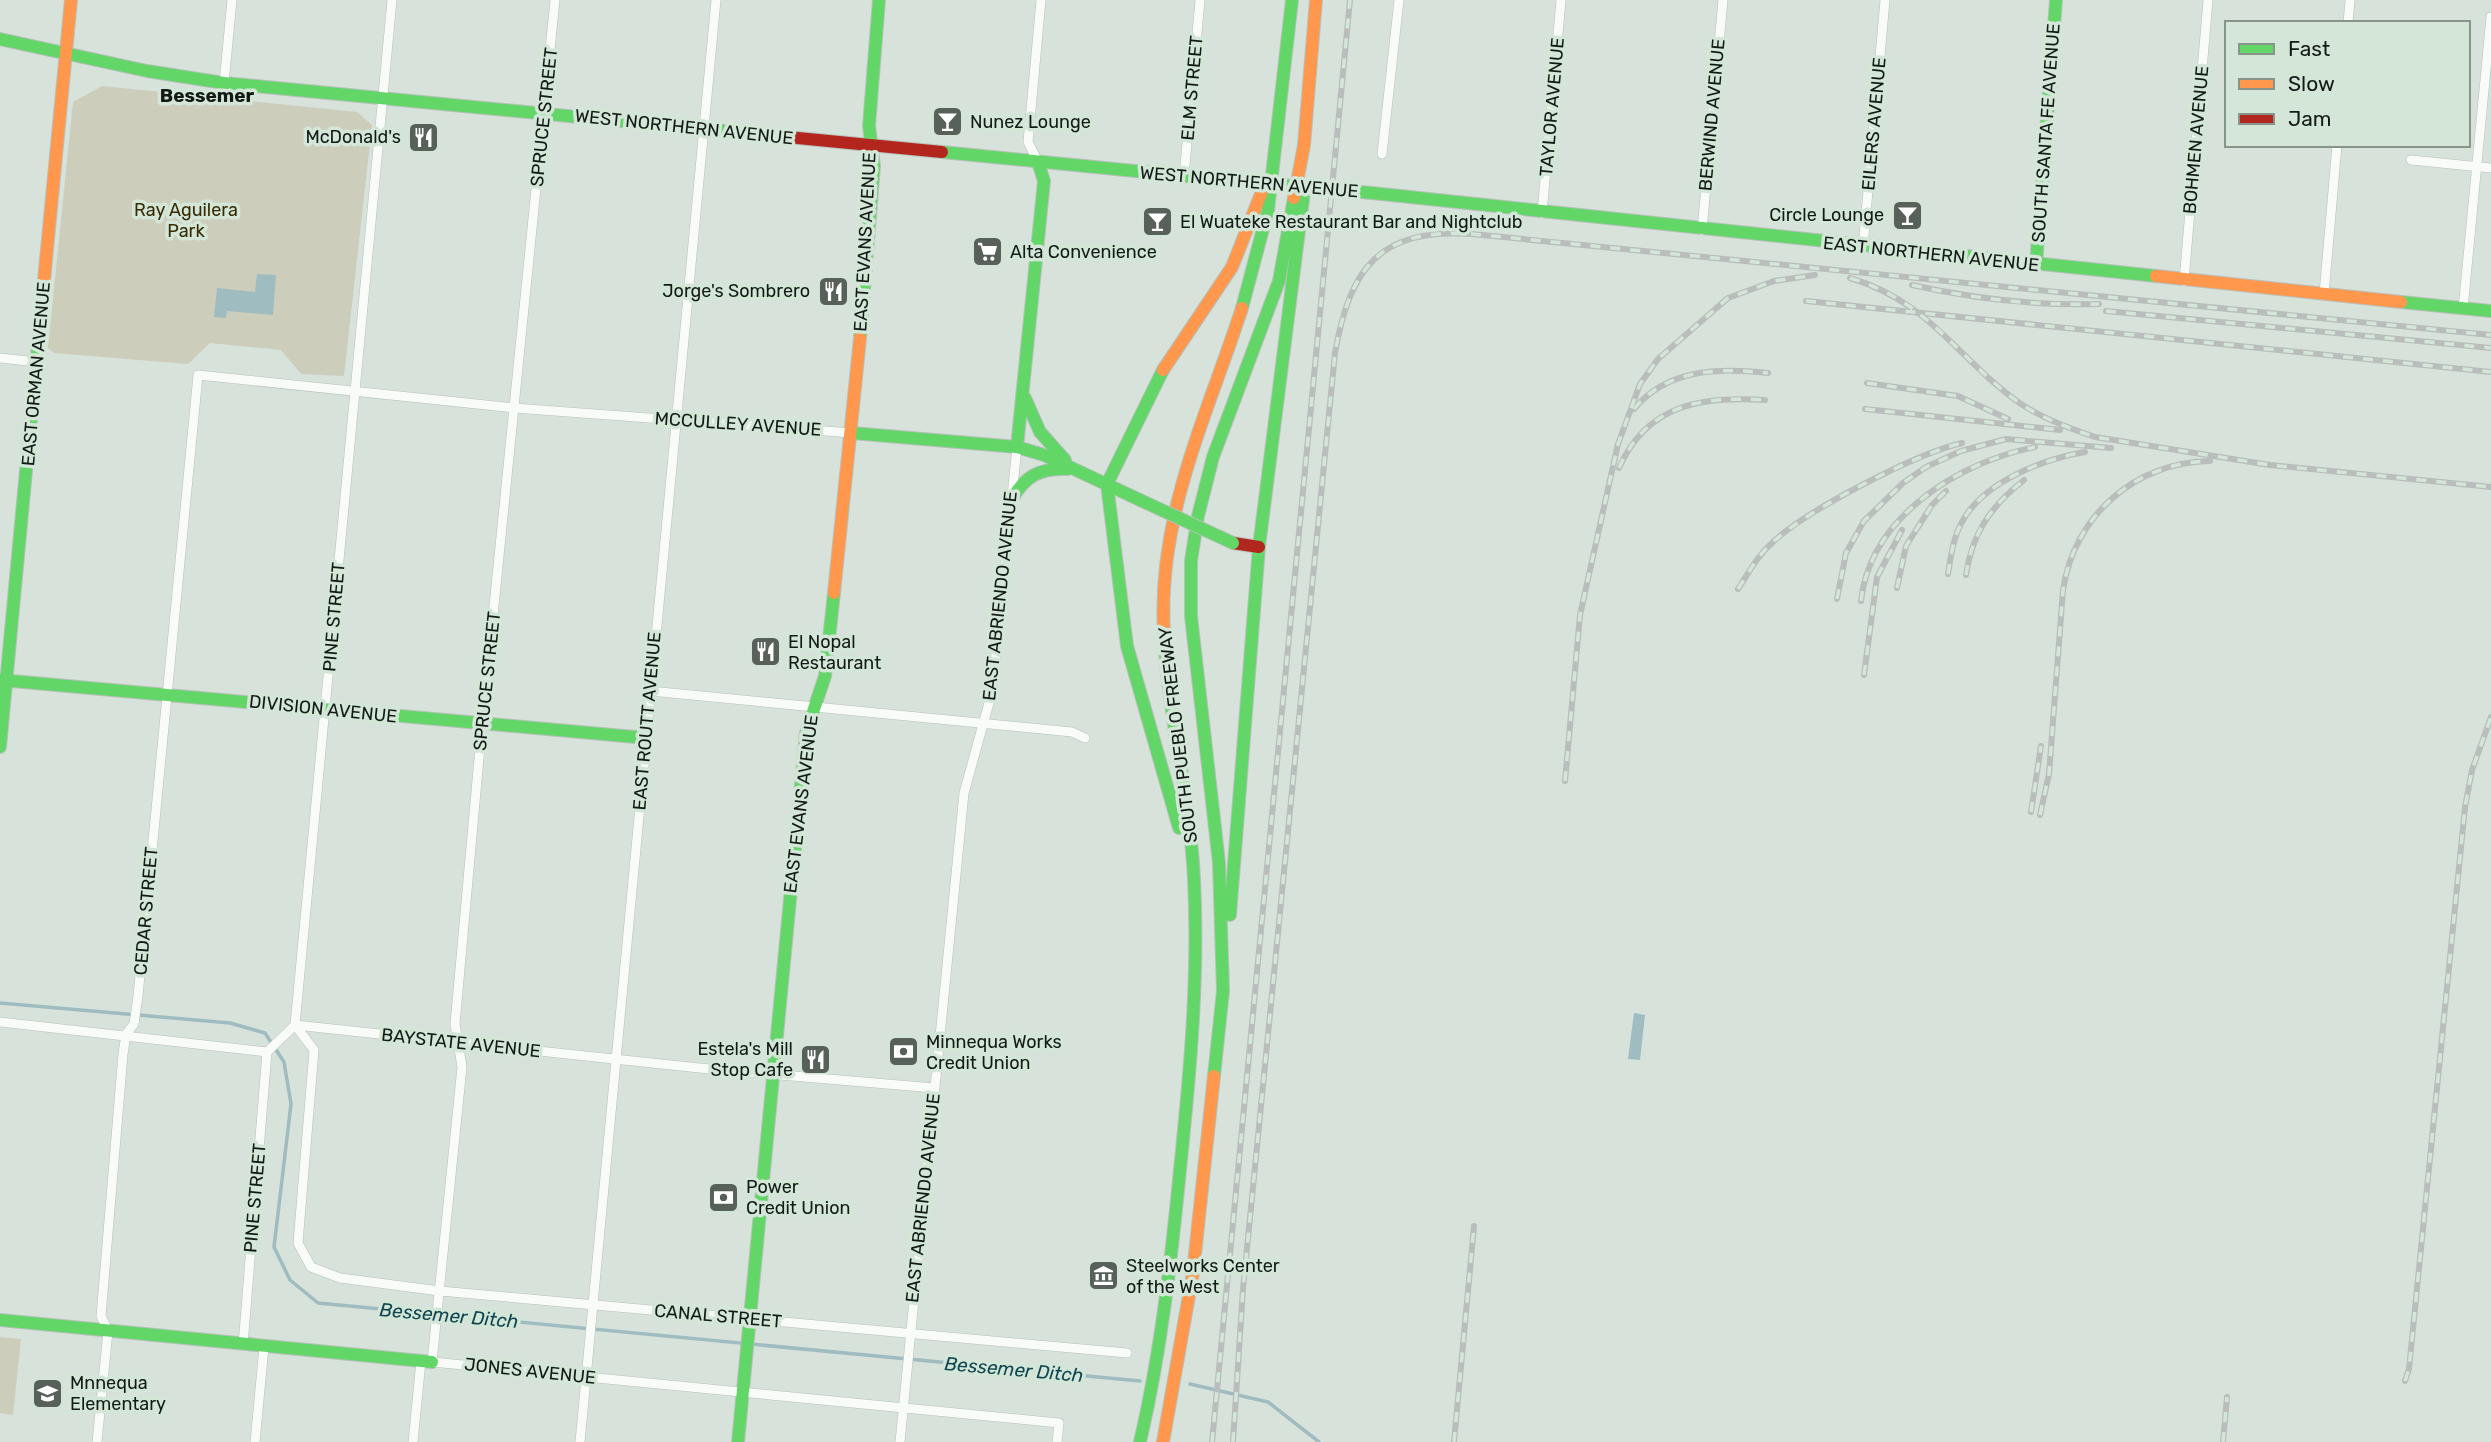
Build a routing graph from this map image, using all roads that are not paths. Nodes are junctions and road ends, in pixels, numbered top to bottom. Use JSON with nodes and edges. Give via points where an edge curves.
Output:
{"nodes":[{"id":1,"x":71,"y":0,"type":"edge"},
{"id":2,"x":232,"y":0,"type":"edge"},
{"id":3,"x":392,"y":0,"type":"edge"},
{"id":4,"x":555,"y":0,"type":"edge"},
{"id":5,"x":716,"y":0,"type":"edge"},
{"id":6,"x":880,"y":0,"type":"edge"},
{"id":7,"x":1041,"y":0,"type":"edge"},
{"id":8,"x":1200,"y":0,"type":"edge"},
{"id":9,"x":1292,"y":0,"type":"edge"},
{"id":10,"x":1317,"y":0,"type":"edge"},
{"id":11,"x":1399,"y":0,"type":"edge"},
{"id":12,"x":1561,"y":0,"type":"edge"},
{"id":13,"x":1723,"y":0,"type":"edge"},
{"id":14,"x":1885,"y":0,"type":"edge"},
{"id":15,"x":2056,"y":0,"type":"edge"},
{"id":16,"x":2208,"y":0,"type":"edge"},
{"id":17,"x":2350,"y":0,"type":"edge"},
{"id":18,"x":2491,"y":17,"type":"edge"},
{"id":19,"x":2348,"y":21,"type":"edge"},
{"id":20,"x":0,"y":39,"type":"edge"},
{"id":21,"x":66,"y":53,"type":"junction"},
{"id":22,"x":224,"y":83,"type":"junction"},
{"id":23,"x":383,"y":97,"type":"junction"},
{"id":24,"x":544,"y":113,"type":"junction"},
{"id":25,"x":702,"y":129,"type":"junction"},
{"id":26,"x":1277,"y":130,"type":"junction"},
{"id":27,"x":871,"y":145,"type":"junction"},
{"id":28,"x":1304,"y":145,"type":"junction"},
{"id":29,"x":2337,"y":147,"type":"edge"},
{"id":30,"x":1382,"y":154,"type":"dead end"},
{"id":31,"x":2411,"y":160,"type":"dead end"},
{"id":32,"x":1038,"y":162,"type":"junction"},
{"id":33,"x":2477,"y":167,"type":"junction"},
{"id":34,"x":2491,"y":168,"type":"edge"},
{"id":35,"x":1184,"y":176,"type":"junction"},
{"id":36,"x":1372,"y":193,"type":"joint"},
{"id":37,"x":1542,"y":213,"type":"junction"},
{"id":38,"x":1702,"y":230,"type":"junction"},
{"id":39,"x":1863,"y":247,"type":"junction"},
{"id":40,"x":2036,"y":265,"type":"junction"},
{"id":41,"x":2184,"y":281,"type":"junction"},
{"id":42,"x":2324,"y":294,"type":"junction"},
{"id":43,"x":2463,"y":309,"type":"junction"},
{"id":44,"x":2491,"y":311,"type":"edge"},
{"id":45,"x":0,"y":358,"type":"edge"},
{"id":46,"x":37,"y":362,"type":"junction"},
{"id":47,"x":198,"y":375,"type":"joint"},
{"id":48,"x":1023,"y":390,"type":"junction"},
{"id":49,"x":354,"y":392,"type":"junction"},
{"id":50,"x":514,"y":408,"type":"junction"},
{"id":51,"x":676,"y":419,"type":"junction"},
{"id":52,"x":852,"y":433,"type":"junction"},
{"id":53,"x":1017,"y":447,"type":"junction"},
{"id":54,"x":1076,"y":470,"type":"junction"},
{"id":55,"x":1107,"y":484,"type":"junction"},
{"id":56,"x":1012,"y":499,"type":"junction"},
{"id":57,"x":1259,"y":547,"type":"junction"},
{"id":58,"x":4,"y":680,"type":"edge"},
{"id":59,"x":650,"y":691,"type":"junction"},
{"id":60,"x":166,"y":694,"type":"junction"},
{"id":61,"x":812,"y":708,"type":"junction"},
{"id":62,"x":326,"y":710,"type":"junction"},
{"id":63,"x":984,"y":724,"type":"junction"},
{"id":64,"x":482,"y":725,"type":"junction"},
{"id":65,"x":646,"y":738,"type":"junction"},
{"id":66,"x":1086,"y":738,"type":"dead end"},
{"id":67,"x":0,"y":747,"type":"edge"},
{"id":68,"x":1196,"y":915,"type":"junction"},
{"id":69,"x":1223,"y":991,"type":"junction"},
{"id":70,"x":0,"y":1022,"type":"edge"},
{"id":71,"x":295,"y":1025,"type":"junction"},
{"id":72,"x":126,"y":1034,"type":"junction"},
{"id":73,"x":460,"y":1043,"type":"junction"},
{"id":74,"x":267,"y":1052,"type":"junction"},
{"id":75,"x":615,"y":1059,"type":"junction"},
{"id":76,"x":772,"y":1074,"type":"junction"},
{"id":77,"x":934,"y":1088,"type":"junction"},
{"id":78,"x":440,"y":1291,"type":"junction"},
{"id":79,"x":593,"y":1304,"type":"junction"},
{"id":80,"x":0,"y":1320,"type":"edge"},
{"id":81,"x":749,"y":1320,"type":"junction"},
{"id":82,"x":108,"y":1331,"type":"junction"},
{"id":83,"x":909,"y":1334,"type":"junction"},
{"id":84,"x":243,"y":1345,"type":"junction"},
{"id":85,"x":264,"y":1347,"type":"junction"},
{"id":86,"x":1127,"y":1353,"type":"dead end"},
{"id":87,"x":426,"y":1361,"type":"junction"},
{"id":88,"x":586,"y":1377,"type":"junction"},
{"id":89,"x":742,"y":1391,"type":"junction"},
{"id":90,"x":903,"y":1406,"type":"junction"},
{"id":91,"x":97,"y":1442,"type":"edge"},
{"id":92,"x":255,"y":1442,"type":"edge"},
{"id":93,"x":413,"y":1442,"type":"edge"},
{"id":94,"x":580,"y":1442,"type":"edge"},
{"id":95,"x":738,"y":1442,"type":"edge"},
{"id":96,"x":900,"y":1442,"type":"edge"},
{"id":97,"x":1057,"y":1442,"type":"edge"},
{"id":98,"x":1140,"y":1442,"type":"edge"},
{"id":99,"x":1163,"y":1442,"type":"edge"}],
"edges":[{"from":1,"to":21,"type":"main road","name":"EAST ORMAN AVENUE"},
{"from":2,"to":22,"type":"street"},
{"from":3,"to":23,"type":"street","name":"PINE STREET"},
{"from":4,"to":24,"type":"street","name":"SPRUCE STREET"},
{"from":5,"to":25,"type":"street","name":"EAST ROUTT AVENUE"},
{"from":6,"to":27,"type":"main road","name":"EAST EVANS AVENUE"},
{"from":7,"to":32,"type":"street","name":"EAST ABRIENDO AVENUE","via":[[1028,142]]},
{"from":8,"to":35,"type":"street","name":"ELM STREET"},
{"from":9,"to":26,"type":"main road","name":"SOUTH PUEBLO FREEWAY"},
{"from":10,"to":28,"type":"main road","name":"SOUTH PUEBLO FREEWAY"},
{"from":11,"to":30,"type":"street"},
{"from":12,"to":37,"type":"street","name":"TAYLOR AVENUE"},
{"from":13,"to":38,"type":"street","name":"BERWIND AVENUE"},
{"from":14,"to":39,"type":"street","name":"EILERS AVENUE"},
{"from":15,"to":40,"type":"main road","name":"SOUTH SANTA FE AVENUE"},
{"from":16,"to":41,"type":"street","name":"BOHMEN AVENUE"},
{"from":17,"to":19,"type":"street"},
{"from":18,"to":33,"type":"street"},
{"from":20,"to":21,"type":"main road","name":"WEST NORTHERN AVENUE"},
{"from":21,"to":22,"type":"main road","name":"WEST NORTHERN AVENUE"},
{"from":21,"to":46,"type":"main road","name":"EAST ORMAN AVENUE"},
{"from":22,"to":23,"type":"main road","name":"WEST NORTHERN AVENUE"},
{"from":23,"to":24,"type":"main road","name":"WEST NORTHERN AVENUE"},
{"from":23,"to":49,"type":"street","name":"PINE STREET"},
{"from":24,"to":25,"type":"main road","name":"WEST NORTHERN AVENUE"},
{"from":24,"to":50,"type":"street","name":"SPRUCE STREET"},
{"from":25,"to":27,"type":"main road","name":"WEST NORTHERN AVENUE"},
{"from":25,"to":51,"type":"street","name":"EAST ROUTT AVENUE"},
{"from":26,"to":55,"type":"main road","via":[[1259,202],[1232,267],[1161,373]]},
{"from":26,"to":68,"type":"main road","name":"SOUTH PUEBLO FREEWAY","via":[[1268,212],[1252,276],[1189,449],[1167,530],[1163,590],[1166,662],[1191,834]]},
{"from":27,"to":32,"type":"main road","name":"WEST NORTHERN AVENUE"},
{"from":27,"to":52,"type":"main road","name":"EAST EVANS AVENUE","via":[[874,166]]},
{"from":28,"to":57,"type":"main road","via":[[1304,217]]},
{"from":28,"to":69,"type":"main road","name":"SOUTH PUEBLO FREEWAY","via":[[1279,281],[1213,457],[1191,561],[1191,616],[1219,863]]},
{"from":29,"to":42,"type":"street"},
{"from":31,"to":33,"type":"street"},
{"from":32,"to":35,"type":"main road","name":"WEST NORTHERN AVENUE"},
{"from":32,"to":48,"type":"main road","name":"EAST ABRIENDO AVENUE","via":[[1044,181]]},
{"from":33,"to":34,"type":"street"},
{"from":33,"to":43,"type":"street"},
{"from":35,"to":36,"type":"main road","name":"WEST NORTHERN AVENUE","bridge":true},
{"from":36,"to":37,"type":"main road","name":"EAST NORTHERN AVENUE"},
{"from":37,"to":38,"type":"main road","name":"EAST NORTHERN AVENUE"},
{"from":38,"to":39,"type":"main road","name":"EAST NORTHERN AVENUE"},
{"from":39,"to":40,"type":"main road","name":"EAST NORTHERN AVENUE"},
{"from":40,"to":41,"type":"main road","name":"EAST NORTHERN AVENUE"},
{"from":41,"to":42,"type":"main road","name":"EAST NORTHERN AVENUE"},
{"from":42,"to":43,"type":"main road","name":"EAST NORTHERN AVENUE"},
{"from":43,"to":44,"type":"main road","name":"EAST NORTHERN AVENUE"},
{"from":45,"to":46,"type":"street"},
{"from":46,"to":58,"type":"main road","name":"EAST ORMAN AVENUE"},
{"from":47,"to":49,"type":"street","name":"MCCULLEY AVENUE"},
{"from":47,"to":60,"type":"street","name":"CEDAR STREET"},
{"from":48,"to":53,"type":"main road","name":"EAST ABRIENDO AVENUE"},
{"from":48,"to":54,"type":"main road","via":[[1039,436]]},
{"from":49,"to":50,"type":"street","name":"MCCULLEY AVENUE"},
{"from":49,"to":62,"type":"street","name":"PINE STREET"},
{"from":50,"to":51,"type":"street","name":"MCCULLEY AVENUE"},
{"from":50,"to":64,"type":"street","name":"SPRUCE STREET"},
{"from":51,"to":52,"type":"street","name":"MCCULLEY AVENUE"},
{"from":51,"to":59,"type":"street","name":"EAST ROUTT AVENUE"},
{"from":52,"to":53,"type":"main road","name":"MCCULLEY AVENUE"},
{"from":52,"to":61,"type":"main road","name":"EAST EVANS AVENUE","via":[[825,676]]},
{"from":53,"to":54,"type":"main road","name":"MCCULLEY AVENUE"},
{"from":53,"to":56,"type":"street","name":"EAST ABRIENDO AVENUE"},
{"from":54,"to":55,"type":"main road","name":"MCCULLEY AVENUE"},
{"from":54,"to":56,"type":"main road","via":[[1034,471],[1021,481]]},
{"from":55,"to":57,"type":"main road","name":"MCCULLEY AVENUE","bridge":true,"via":[[1233,543]]},
{"from":55,"to":68,"type":"main road","via":[[1127,646],[1175,809]]},
{"from":56,"to":63,"type":"street","name":"EAST ABRIENDO AVENUE","via":[[992,692]]},
{"from":57,"to":69,"type":"main road"},
{"from":58,"to":60,"type":"main road","name":"DIVISION AVENUE"},
{"from":58,"to":67,"type":"main road","name":"EAST ORMAN AVENUE"},
{"from":59,"to":61,"type":"street"},
{"from":59,"to":65,"type":"street","name":"EAST ROUTT AVENUE"},
{"from":60,"to":62,"type":"main road","name":"DIVISION AVENUE"},
{"from":60,"to":72,"type":"street","name":"CEDAR STREET","via":[[137,1002],[134,1024]]},
{"from":61,"to":63,"type":"street"},
{"from":61,"to":76,"type":"main road","name":"EAST EVANS AVENUE"},
{"from":62,"to":64,"type":"main road","name":"DIVISION AVENUE"},
{"from":62,"to":71,"type":"street","name":"PINE STREET"},
{"from":63,"to":66,"type":"street","via":[[1072,732]]},
{"from":63,"to":77,"type":"street","name":"EAST ABRIENDO AVENUE","via":[[964,793]]},
{"from":64,"to":65,"type":"main road","name":"DIVISION AVENUE"},
{"from":64,"to":73,"type":"street","name":"SPRUCE STREET","via":[[455,1024]]},
{"from":65,"to":75,"type":"street","name":"EAST ROUTT AVENUE"},
{"from":68,"to":98,"type":"main road","name":"SOUTH PUEBLO FREEWAY","via":[[1193,1036],[1177,1207],[1160,1340]]},
{"from":69,"to":99,"type":"main road","name":"SOUTH PUEBLO FREEWAY","via":[[1189,1308]]},
{"from":70,"to":72,"type":"street"},
{"from":71,"to":73,"type":"street","name":"BAYSTATE AVENUE"},
{"from":71,"to":74,"type":"street"},
{"from":71,"to":78,"type":"street","name":"CANAL STREET","via":[[314,1050],[298,1244],[311,1267],[340,1278]]},
{"from":72,"to":74,"type":"street"},
{"from":72,"to":82,"type":"street","via":[[101,1316]]},
{"from":73,"to":75,"type":"street","name":"BAYSTATE AVENUE"},
{"from":73,"to":78,"type":"street","name":"SPRUCE STREET","via":[[462,1067]]},
{"from":74,"to":84,"type":"street","name":"PINE STREET"},
{"from":75,"to":76,"type":"street","name":"BAYSTATE AVENUE"},
{"from":75,"to":79,"type":"street","name":"EAST ROUTT AVENUE"},
{"from":76,"to":77,"type":"street","name":"BAYSTATE AVENUE"},
{"from":76,"to":81,"type":"main road","name":"EAST EVANS AVENUE"},
{"from":77,"to":83,"type":"street","name":"EAST ABRIENDO AVENUE"},
{"from":78,"to":79,"type":"street","name":"CANAL STREET"},
{"from":78,"to":87,"type":"street","name":"SPRUCE STREET"},
{"from":79,"to":81,"type":"street","name":"CANAL STREET"},
{"from":79,"to":88,"type":"street","name":"EAST ROUTT AVENUE"},
{"from":80,"to":82,"type":"main road","name":"JONES AVENUE"},
{"from":81,"to":83,"type":"street","name":"CANAL STREET"},
{"from":81,"to":89,"type":"main road","name":"EAST EVANS AVENUE"},
{"from":82,"to":84,"type":"main road","name":"JONES AVENUE"},
{"from":82,"to":91,"type":"street"},
{"from":83,"to":86,"type":"street","name":"CANAL STREET"},
{"from":83,"to":90,"type":"street","name":"EAST ABRIENDO AVENUE"},
{"from":84,"to":85,"type":"main road","name":"JONES AVENUE"},
{"from":85,"to":87,"type":"main road","name":"JONES AVENUE"},
{"from":85,"to":92,"type":"street"},
{"from":87,"to":88,"type":"street","name":"JONES AVENUE"},
{"from":87,"to":93,"type":"street","name":"SPRUCE STREET"},
{"from":88,"to":89,"type":"street","name":"JONES AVENUE"},
{"from":88,"to":94,"type":"street","name":"EAST ROUTT AVENUE"},
{"from":89,"to":90,"type":"street","name":"JONES AVENUE"},
{"from":89,"to":95,"type":"main road","name":"EAST EVANS AVENUE"},
{"from":90,"to":96,"type":"street","name":"EAST ABRIENDO AVENUE"},
{"from":90,"to":97,"type":"street","name":"JONES AVENUE","via":[[1059,1423]]}]}
